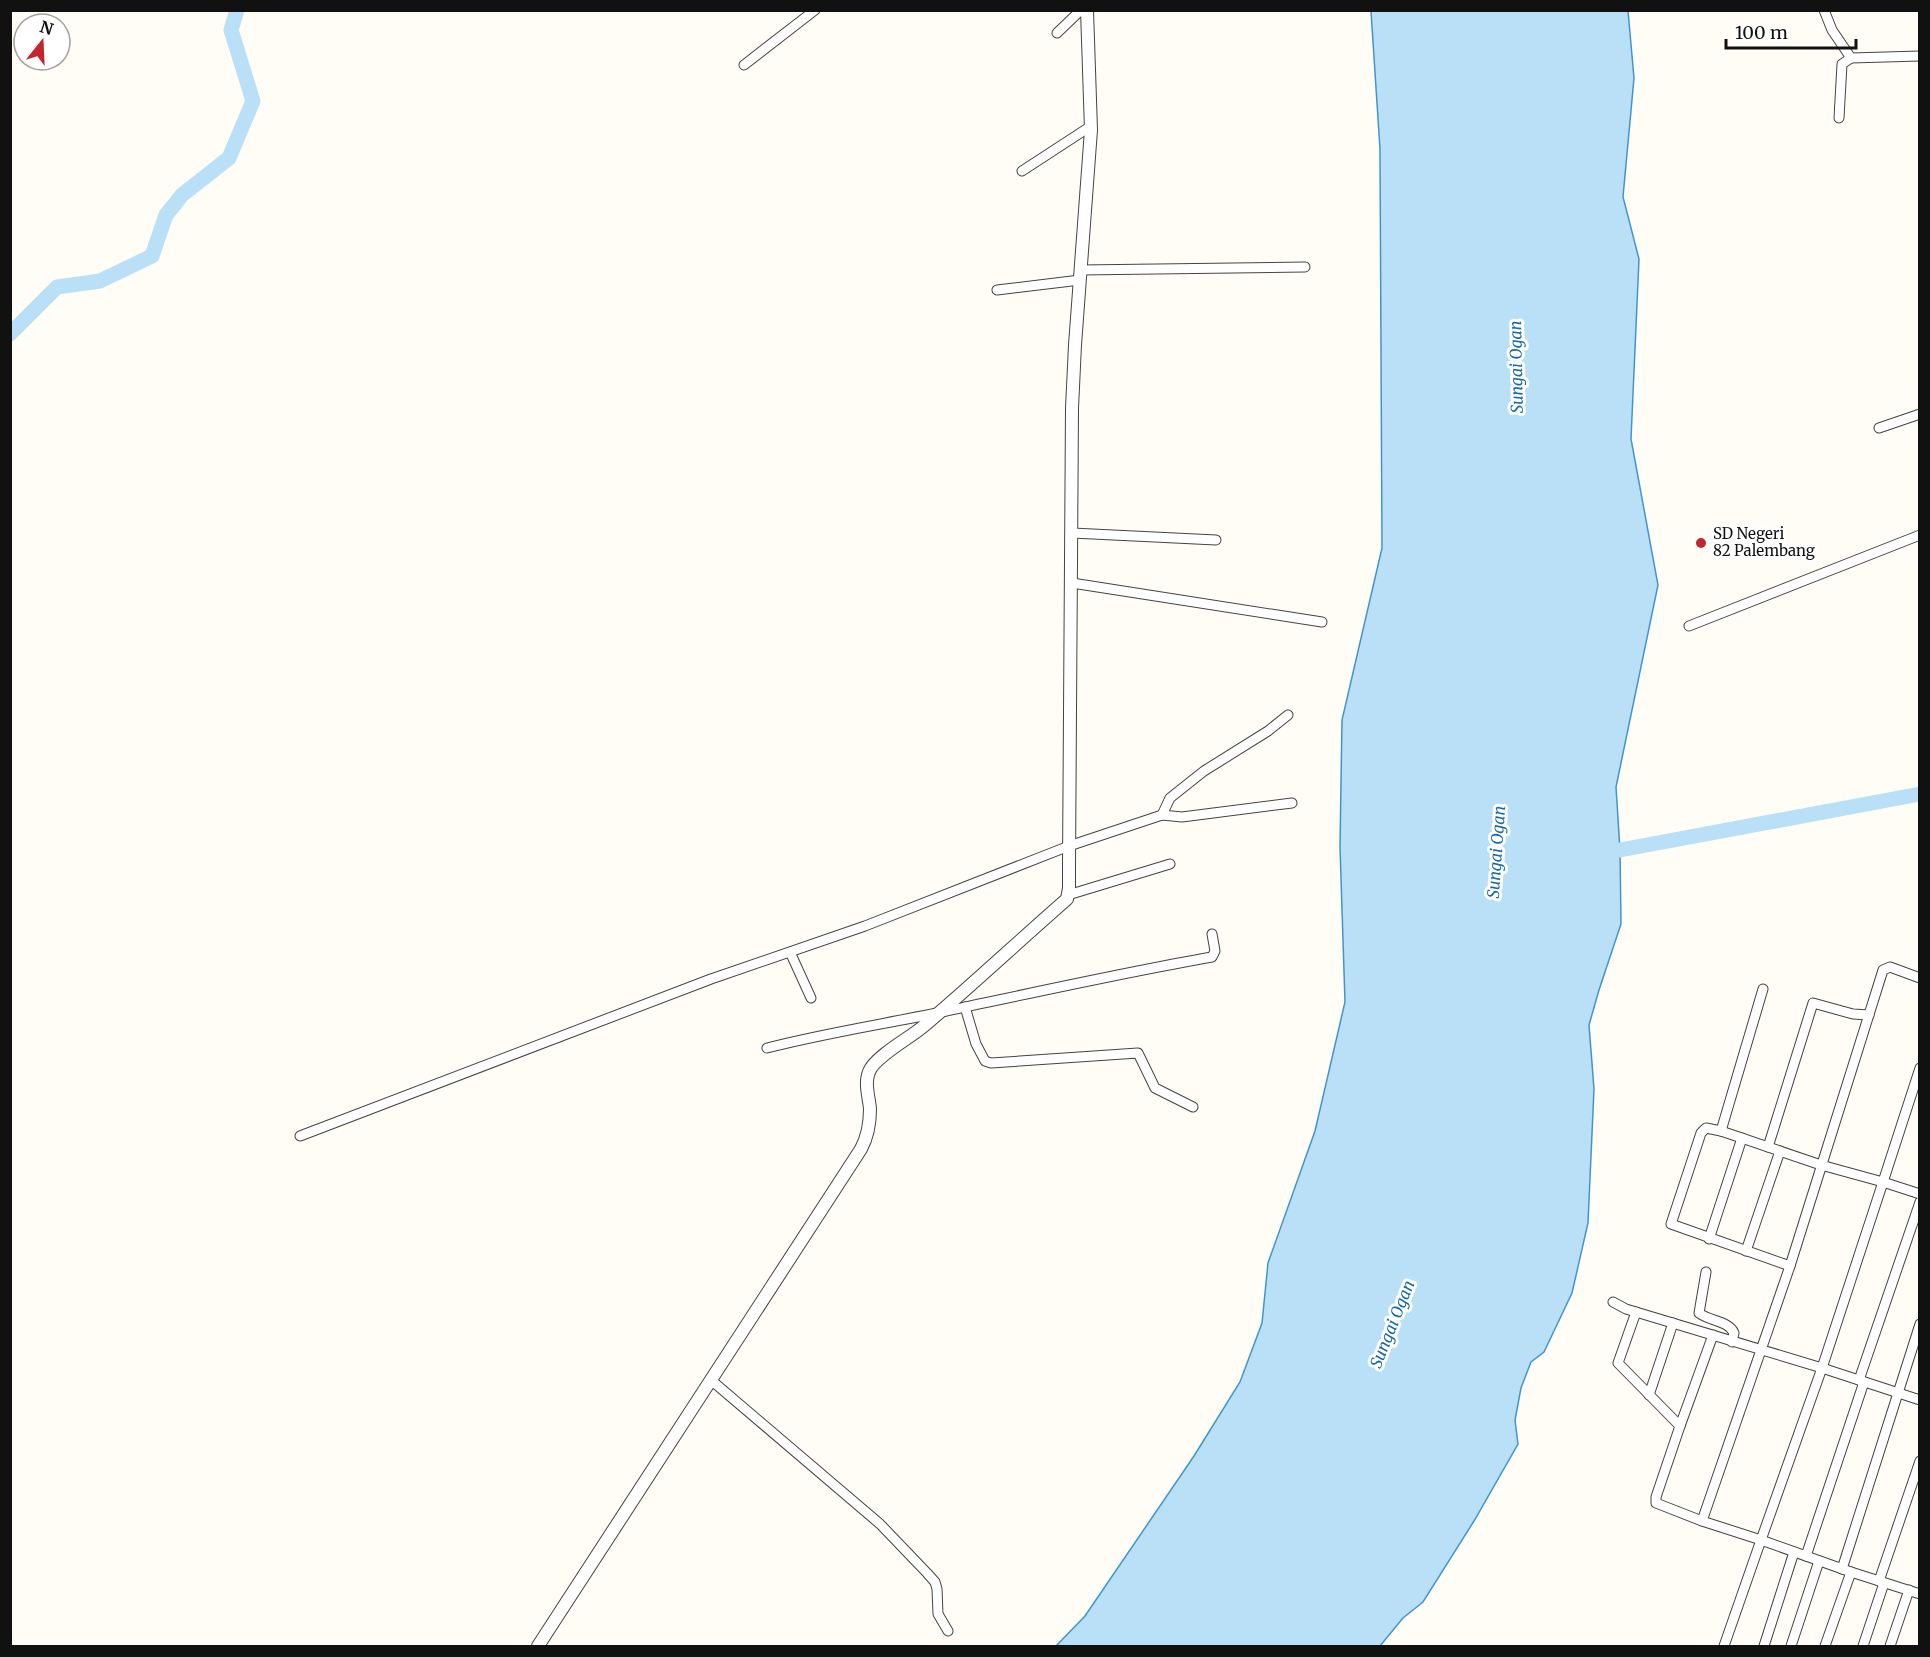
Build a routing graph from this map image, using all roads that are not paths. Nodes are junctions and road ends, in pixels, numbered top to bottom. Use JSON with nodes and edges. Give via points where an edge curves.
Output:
{"nodes":[{"id":1,"x":815,"y":10,"type":"edge"},
{"id":2,"x":1081,"y":10,"type":"edge"},
{"id":3,"x":1087,"y":10,"type":"edge"},
{"id":4,"x":1824,"y":10,"type":"edge"},
{"id":5,"x":1057,"y":33,"type":"dead end"},
{"id":6,"x":1920,"y":56,"type":"edge"},
{"id":7,"x":1851,"y":58,"type":"junction"},
{"id":8,"x":744,"y":65,"type":"dead end"},
{"id":9,"x":1839,"y":118,"type":"dead end"},
{"id":10,"x":1091,"y":126,"type":"junction"},
{"id":11,"x":1022,"y":171,"type":"dead end"},
{"id":12,"x":1305,"y":267,"type":"dead end"},
{"id":13,"x":1080,"y":275,"type":"junction"},
{"id":14,"x":997,"y":290,"type":"dead end"},
{"id":15,"x":1920,"y":414,"type":"edge"},
{"id":16,"x":1879,"y":428,"type":"dead end"},
{"id":17,"x":1072,"y":533,"type":"junction"},
{"id":18,"x":1920,"y":535,"type":"edge"},
{"id":19,"x":1216,"y":540,"type":"dead end"},
{"id":20,"x":1072,"y":583,"type":"junction"},
{"id":21,"x":1322,"y":622,"type":"dead end"},
{"id":22,"x":1689,"y":626,"type":"dead end"},
{"id":23,"x":1288,"y":715,"type":"dead end"},
{"id":24,"x":1292,"y":803,"type":"dead end"},
{"id":25,"x":1162,"y":814,"type":"junction"},
{"id":26,"x":1069,"y":846,"type":"junction"},
{"id":27,"x":1170,"y":864,"type":"dead end"},
{"id":28,"x":1068,"y":892,"type":"junction"},
{"id":29,"x":1212,"y":934,"type":"dead end"},
{"id":30,"x":792,"y":954,"type":"junction"},
{"id":31,"x":1920,"y":978,"type":"edge"},
{"id":32,"x":1763,"y":989,"type":"dead end"},
{"id":33,"x":811,"y":998,"type":"dead end"},
{"id":34,"x":964,"y":1007,"type":"junction"},
{"id":35,"x":939,"y":1012,"type":"junction"},
{"id":36,"x":1869,"y":1015,"type":"junction"},
{"id":37,"x":767,"y":1048,"type":"dead end"},
{"id":38,"x":1920,"y":1068,"type":"edge"},
{"id":39,"x":1193,"y":1107,"type":"dead end"},
{"id":40,"x":1721,"y":1131,"type":"junction"},
{"id":41,"x":300,"y":1136,"type":"dead end"},
{"id":42,"x":1742,"y":1138,"type":"junction"},
{"id":43,"x":1768,"y":1147,"type":"junction"},
{"id":44,"x":1780,"y":1151,"type":"junction"},
{"id":45,"x":1821,"y":1165,"type":"junction"},
{"id":46,"x":1883,"y":1182,"type":"junction"},
{"id":47,"x":1920,"y":1194,"type":"edge"},
{"id":48,"x":1920,"y":1202,"type":"edge"},
{"id":49,"x":1708,"y":1239,"type":"junction"},
{"id":50,"x":1746,"y":1251,"type":"junction"},
{"id":51,"x":1790,"y":1266,"type":"junction"},
{"id":52,"x":1706,"y":1272,"type":"dead end"},
{"id":53,"x":1613,"y":1302,"type":"dead end"},
{"id":54,"x":1636,"y":1312,"type":"junction"},
{"id":55,"x":1673,"y":1323,"type":"junction"},
{"id":56,"x":1920,"y":1324,"type":"edge"},
{"id":57,"x":1713,"y":1335,"type":"junction"},
{"id":58,"x":1732,"y":1342,"type":"junction"},
{"id":59,"x":1761,"y":1351,"type":"junction"},
{"id":60,"x":1822,"y":1368,"type":"junction"},
{"id":61,"x":711,"y":1380,"type":"junction"},
{"id":62,"x":1862,"y":1381,"type":"junction"},
{"id":63,"x":1898,"y":1393,"type":"junction"},
{"id":64,"x":1649,"y":1395,"type":"junction"},
{"id":65,"x":1920,"y":1400,"type":"edge"},
{"id":66,"x":1680,"y":1426,"type":"junction"},
{"id":67,"x":1920,"y":1461,"type":"edge"},
{"id":68,"x":1702,"y":1521,"type":"junction"},
{"id":69,"x":1761,"y":1540,"type":"junction"},
{"id":70,"x":1794,"y":1552,"type":"junction"},
{"id":71,"x":1806,"y":1556,"type":"junction"},
{"id":72,"x":1819,"y":1561,"type":"junction"},
{"id":73,"x":1847,"y":1571,"type":"junction"},
{"id":74,"x":1882,"y":1582,"type":"junction"},
{"id":75,"x":1909,"y":1590,"type":"junction"},
{"id":76,"x":1920,"y":1594,"type":"edge"},
{"id":77,"x":948,"y":1631,"type":"dead end"},
{"id":78,"x":538,"y":1647,"type":"edge"},
{"id":79,"x":1724,"y":1647,"type":"edge"},
{"id":80,"x":1764,"y":1647,"type":"edge"},
{"id":81,"x":1791,"y":1647,"type":"edge"},
{"id":82,"x":1825,"y":1647,"type":"edge"},
{"id":83,"x":1863,"y":1647,"type":"edge"},
{"id":84,"x":1890,"y":1647,"type":"edge"}],
"edges":[{"from":1,"to":8,"type":"street"},
{"from":2,"to":5,"type":"street"},
{"from":3,"to":10,"type":"street"},
{"from":4,"to":7,"type":"street"},
{"from":6,"to":7,"type":"street"},
{"from":7,"to":9,"type":"street","via":[[1842,64]]},
{"from":10,"to":11,"type":"street"},
{"from":10,"to":13,"type":"street"},
{"from":12,"to":13,"type":"street"},
{"from":13,"to":14,"type":"street"},
{"from":13,"to":17,"type":"street","via":[[1072,408]]},
{"from":15,"to":16,"type":"street"},
{"from":17,"to":19,"type":"street"},
{"from":17,"to":20,"type":"street"},
{"from":18,"to":22,"type":"street"},
{"from":20,"to":21,"type":"street"},
{"from":20,"to":26,"type":"street"},
{"from":23,"to":25,"type":"street","via":[[1204,771],[1170,798]]},
{"from":24,"to":25,"type":"street","via":[[1182,818]]},
{"from":25,"to":26,"type":"street"},
{"from":26,"to":28,"type":"street"},
{"from":26,"to":30,"type":"street"},
{"from":27,"to":28,"type":"street"},
{"from":28,"to":35,"type":"street","via":[[1066,899]]},
{"from":29,"to":34,"type":"street","via":[[1212,957]]},
{"from":30,"to":33,"type":"street"},
{"from":30,"to":41,"type":"street","via":[[711,979]]},
{"from":31,"to":36,"type":"street","via":[[1890,967],[1883,970]]},
{"from":32,"to":40,"type":"street"},
{"from":34,"to":35,"type":"street"},
{"from":34,"to":39,"type":"street","via":[[985,1061],[1138,1053],[1155,1088]]},
{"from":35,"to":37,"type":"street"},
{"from":35,"to":61,"type":"street","via":[[871,1068],[867,1080],[870,1122],[864,1143]]},
{"from":36,"to":43,"type":"street","via":[[1813,1003]]},
{"from":36,"to":45,"type":"street"},
{"from":38,"to":46,"type":"street"},
{"from":40,"to":42,"type":"street"},
{"from":40,"to":49,"type":"street","via":[[1706,1128],[1701,1133],[1671,1221],[1672,1225]]},
{"from":42,"to":43,"type":"street"},
{"from":42,"to":49,"type":"street"},
{"from":43,"to":44,"type":"street"},
{"from":44,"to":45,"type":"street"},
{"from":44,"to":50,"type":"street"},
{"from":45,"to":46,"type":"street"},
{"from":45,"to":51,"type":"street"},
{"from":46,"to":47,"type":"street"},
{"from":46,"to":60,"type":"street"},
{"from":48,"to":62,"type":"street"},
{"from":49,"to":50,"type":"street"},
{"from":50,"to":51,"type":"street"},
{"from":51,"to":59,"type":"street"},
{"from":52,"to":58,"type":"street","via":[[1698,1313],[1730,1326],[1734,1333]]},
{"from":53,"to":54,"type":"street"},
{"from":54,"to":55,"type":"street"},
{"from":54,"to":64,"type":"street","via":[[1618,1363]]},
{"from":55,"to":57,"type":"street"},
{"from":55,"to":64,"type":"street"},
{"from":56,"to":63,"type":"street"},
{"from":57,"to":58,"type":"street"},
{"from":57,"to":66,"type":"street"},
{"from":58,"to":59,"type":"street"},
{"from":59,"to":60,"type":"street"},
{"from":59,"to":68,"type":"street"},
{"from":60,"to":62,"type":"street"},
{"from":60,"to":69,"type":"street"},
{"from":61,"to":77,"type":"street","via":[[880,1524],[927,1573],[935,1582],[938,1614]]},
{"from":61,"to":78,"type":"street"},
{"from":62,"to":63,"type":"street"},
{"from":62,"to":71,"type":"street"},
{"from":63,"to":65,"type":"street"},
{"from":63,"to":73,"type":"street"},
{"from":64,"to":66,"type":"street"},
{"from":66,"to":68,"type":"street","via":[[1656,1503]]},
{"from":67,"to":74,"type":"street"},
{"from":68,"to":69,"type":"street"},
{"from":69,"to":70,"type":"street"},
{"from":69,"to":79,"type":"street"},
{"from":70,"to":71,"type":"street"},
{"from":70,"to":80,"type":"street"},
{"from":71,"to":72,"type":"street"},
{"from":72,"to":73,"type":"street"},
{"from":72,"to":81,"type":"street"},
{"from":73,"to":74,"type":"street"},
{"from":73,"to":82,"type":"street"},
{"from":74,"to":75,"type":"street"},
{"from":74,"to":83,"type":"street"},
{"from":75,"to":76,"type":"street"},
{"from":75,"to":84,"type":"street"}]}
